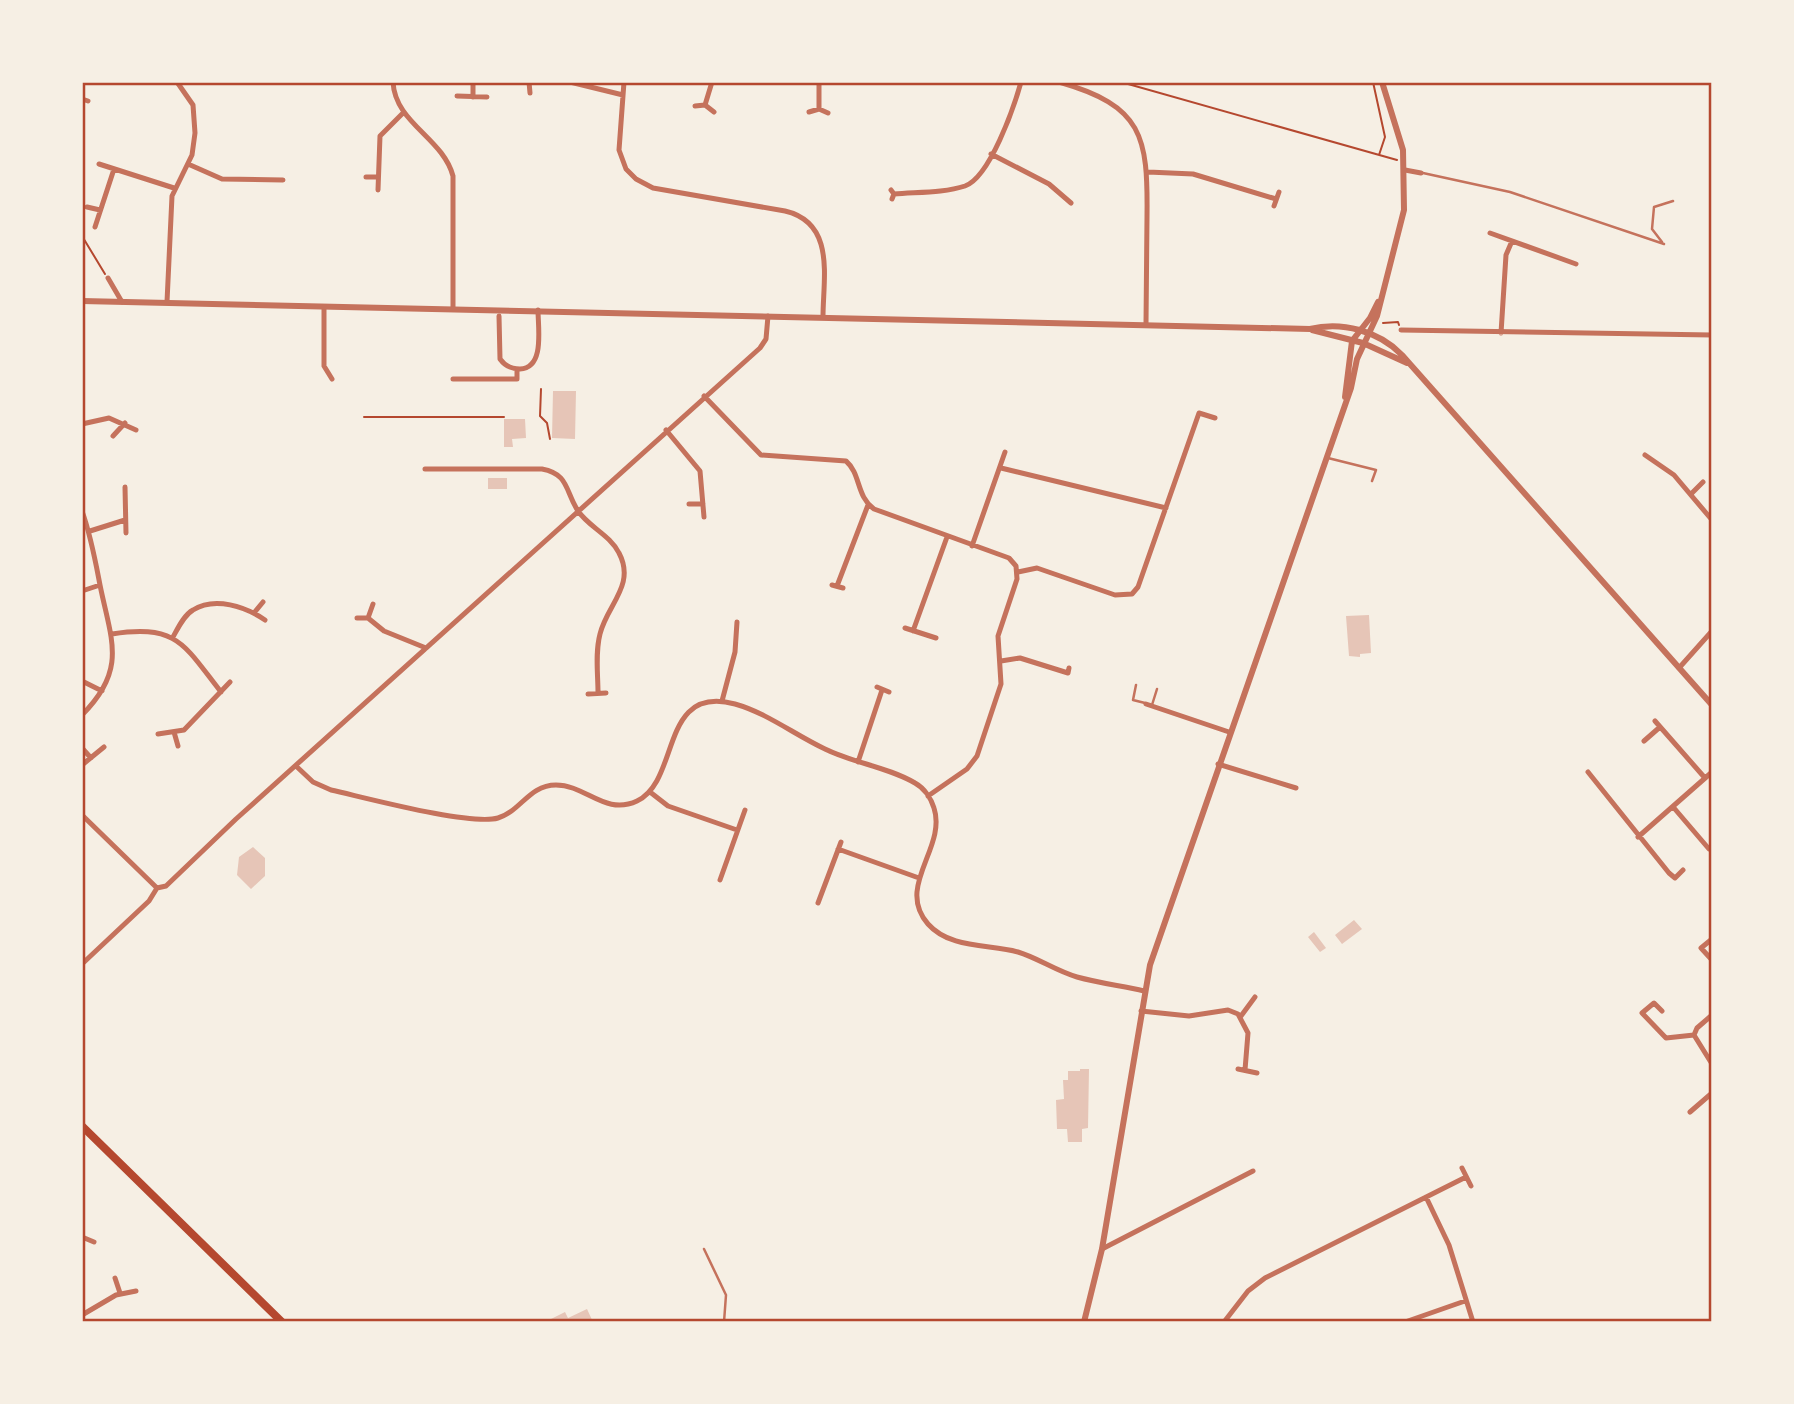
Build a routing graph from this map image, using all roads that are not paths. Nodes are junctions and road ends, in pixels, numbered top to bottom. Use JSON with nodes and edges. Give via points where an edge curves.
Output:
{"nodes":[{"id":1,"x":177,"y":82,"type":"edge"},
{"id":2,"x":393,"y":82,"type":"edge"},
{"id":3,"x":473,"y":82,"type":"edge"},
{"id":4,"x":529,"y":82,"type":"edge"},
{"id":5,"x":570,"y":82,"type":"edge"},
{"id":6,"x":624,"y":82,"type":"edge"},
{"id":7,"x":712,"y":82,"type":"edge"},
{"id":8,"x":819,"y":82,"type":"edge"},
{"id":9,"x":1021,"y":82,"type":"edge"},
{"id":10,"x":1059,"y":82,"type":"edge"},
{"id":11,"x":1382,"y":82,"type":"edge"},
{"id":12,"x":530,"y":93,"type":"dead end"},
{"id":13,"x":623,"y":95,"type":"junction"},
{"id":14,"x":457,"y":96,"type":"dead end"},
{"id":15,"x":473,"y":97,"type":"junction"},
{"id":16,"x":487,"y":97,"type":"dead end"},
{"id":17,"x":705,"y":105,"type":"junction"},
{"id":18,"x":695,"y":106,"type":"dead end"},
{"id":19,"x":819,"y":109,"type":"junction"},
{"id":20,"x":404,"y":112,"type":"junction"},
{"id":21,"x":714,"y":112,"type":"dead end"},
{"id":22,"x":809,"y":112,"type":"dead end"},
{"id":23,"x":828,"y":113,"type":"dead end"},
{"id":24,"x":991,"y":154,"type":"junction"},
{"id":25,"x":99,"y":164,"type":"dead end"},
{"id":26,"x":187,"y":164,"type":"junction"},
{"id":27,"x":114,"y":169,"type":"junction"},
{"id":28,"x":1405,"y":170,"type":"junction"},
{"id":29,"x":1148,"y":173,"type":"junction"},
{"id":30,"x":1421,"y":173,"type":"joint"},
{"id":31,"x":366,"y":177,"type":"dead end"},
{"id":32,"x":378,"y":177,"type":"junction"},
{"id":33,"x":283,"y":180,"type":"dead end"},
{"id":34,"x":174,"y":188,"type":"junction"},
{"id":35,"x":378,"y":190,"type":"dead end"},
{"id":36,"x":1073,"y":190,"type":"dead end"},
{"id":37,"x":1279,"y":192,"type":"dead end"},
{"id":38,"x":892,"y":194,"type":"dead end"},
{"id":39,"x":1672,"y":201,"type":"dead end"},
{"id":40,"x":87,"y":207,"type":"dead end"},
{"id":41,"x":100,"y":211,"type":"junction"},
{"id":42,"x":94,"y":227,"type":"dead end"},
{"id":43,"x":1490,"y":233,"type":"dead end"},
{"id":44,"x":1512,"y":241,"type":"junction"},
{"id":45,"x":1576,"y":264,"type":"dead end"},
{"id":46,"x":108,"y":278,"type":"road end"},
{"id":47,"x":1382,"y":295,"type":"junction"},
{"id":48,"x":82,"y":301,"type":"edge"},
{"id":49,"x":122,"y":302,"type":"junction"},
{"id":50,"x":167,"y":303,"type":"junction"},
{"id":51,"x":324,"y":307,"type":"junction"},
{"id":52,"x":453,"y":308,"type":"junction"},
{"id":53,"x":538,"y":310,"type":"junction"},
{"id":54,"x":499,"y":316,"type":"dead end"},
{"id":55,"x":768,"y":316,"type":"junction"},
{"id":56,"x":823,"y":317,"type":"junction"},
{"id":57,"x":1146,"y":324,"type":"junction"},
{"id":58,"x":1310,"y":329,"type":"junction"},
{"id":59,"x":1359,"y":330,"type":"junction"},
{"id":60,"x":1401,"y":330,"type":"road end"},
{"id":61,"x":1368,"y":332,"type":"junction"},
{"id":62,"x":1501,"y":332,"type":"junction"},
{"id":63,"x":1712,"y":335,"type":"edge"},
{"id":64,"x":1352,"y":341,"type":"junction"},
{"id":65,"x":1363,"y":343,"type":"junction"},
{"id":66,"x":1407,"y":363,"type":"junction"},
{"id":67,"x":517,"y":369,"type":"junction"},
{"id":68,"x":332,"y":379,"type":"dead end"},
{"id":69,"x":453,"y":379,"type":"dead end"},
{"id":70,"x":704,"y":396,"type":"junction"},
{"id":71,"x":1345,"y":399,"type":"junction"},
{"id":72,"x":1216,"y":418,"type":"dead end"},
{"id":73,"x":125,"y":423,"type":"junction"},
{"id":74,"x":82,"y":424,"type":"edge"},
{"id":75,"x":136,"y":430,"type":"dead end"},
{"id":76,"x":666,"y":430,"type":"junction"},
{"id":77,"x":113,"y":436,"type":"dead end"},
{"id":78,"x":1005,"y":452,"type":"dead end"},
{"id":79,"x":1645,"y":455,"type":"dead end"},
{"id":80,"x":1325,"y":457,"type":"junction"},
{"id":81,"x":1001,"y":468,"type":"junction"},
{"id":82,"x":425,"y":469,"type":"dead end"},
{"id":83,"x":1372,"y":481,"type":"dead end"},
{"id":84,"x":1703,"y":482,"type":"dead end"},
{"id":85,"x":125,"y":487,"type":"dead end"},
{"id":86,"x":1692,"y":493,"type":"junction"},
{"id":87,"x":689,"y":504,"type":"dead end"},
{"id":88,"x":703,"y":504,"type":"junction"},
{"id":89,"x":868,"y":505,"type":"junction"},
{"id":90,"x":1166,"y":508,"type":"junction"},
{"id":91,"x":82,"y":511,"type":"edge"},
{"id":92,"x":578,"y":512,"type":"junction"},
{"id":93,"x":704,"y":517,"type":"dead end"},
{"id":94,"x":125,"y":520,"type":"junction"},
{"id":95,"x":1712,"y":520,"type":"edge"},
{"id":96,"x":90,"y":531,"type":"junction"},
{"id":97,"x":126,"y":533,"type":"dead end"},
{"id":98,"x":947,"y":537,"type":"junction"},
{"id":99,"x":972,"y":546,"type":"junction"},
{"id":100,"x":1018,"y":572,"type":"junction"},
{"id":101,"x":100,"y":585,"type":"junction"},
{"id":102,"x":837,"y":586,"type":"dead end"},
{"id":103,"x":82,"y":591,"type":"edge"},
{"id":104,"x":264,"y":602,"type":"dead end"},
{"id":105,"x":373,"y":604,"type":"dead end"},
{"id":106,"x":254,"y":613,"type":"junction"},
{"id":107,"x":357,"y":618,"type":"dead end"},
{"id":108,"x":368,"y":618,"type":"junction"},
{"id":109,"x":265,"y":620,"type":"dead end"},
{"id":110,"x":737,"y":622,"type":"dead end"},
{"id":111,"x":905,"y":628,"type":"dead end"},
{"id":112,"x":728,"y":629,"type":"dead end"},
{"id":113,"x":737,"y":630,"type":"junction"},
{"id":114,"x":913,"y":631,"type":"junction"},
{"id":115,"x":1712,"y":631,"type":"edge"},
{"id":116,"x":112,"y":634,"type":"junction"},
{"id":117,"x":173,"y":636,"type":"junction"},
{"id":118,"x":936,"y":638,"type":"dead end"},
{"id":119,"x":426,"y":648,"type":"junction"},
{"id":120,"x":1001,"y":661,"type":"junction"},
{"id":121,"x":1069,"y":668,"type":"dead end"},
{"id":122,"x":1679,"y":668,"type":"junction"},
{"id":123,"x":82,"y":681,"type":"edge"},
{"id":124,"x":230,"y":682,"type":"dead end"},
{"id":125,"x":1136,"y":685,"type":"dead end"},
{"id":126,"x":1157,"y":689,"type":"dead end"},
{"id":127,"x":102,"y":691,"type":"junction"},
{"id":128,"x":221,"y":692,"type":"junction"},
{"id":129,"x":889,"y":692,"type":"dead end"},
{"id":130,"x":598,"y":693,"type":"junction"},
{"id":131,"x":606,"y":693,"type":"dead end"},
{"id":132,"x":588,"y":694,"type":"dead end"},
{"id":133,"x":722,"y":701,"type":"junction"},
{"id":134,"x":1149,"y":705,"type":"junction"},
{"id":135,"x":1712,"y":705,"type":"edge"},
{"id":136,"x":82,"y":715,"type":"edge"},
{"id":137,"x":1655,"y":722,"type":"dead end"},
{"id":138,"x":1660,"y":727,"type":"junction"},
{"id":139,"x":174,"y":732,"type":"junction"},
{"id":140,"x":1229,"y":732,"type":"junction"},
{"id":141,"x":158,"y":734,"type":"dead end"},
{"id":142,"x":1644,"y":741,"type":"dead end"},
{"id":143,"x":178,"y":746,"type":"dead end"},
{"id":144,"x":104,"y":747,"type":"dead end"},
{"id":145,"x":82,"y":748,"type":"edge"},
{"id":146,"x":91,"y":758,"type":"junction"},
{"id":147,"x":858,"y":762,"type":"junction"},
{"id":148,"x":1218,"y":764,"type":"junction"},
{"id":149,"x":82,"y":765,"type":"edge"},
{"id":150,"x":296,"y":766,"type":"junction"},
{"id":151,"x":1588,"y":772,"type":"dead end"},
{"id":152,"x":1712,"y":772,"type":"edge"},
{"id":153,"x":1705,"y":778,"type":"junction"},
{"id":154,"x":1296,"y":788,"type":"dead end"},
{"id":155,"x":650,"y":792,"type":"junction"},
{"id":156,"x":929,"y":796,"type":"junction"},
{"id":157,"x":1674,"y":808,"type":"junction"},
{"id":158,"x":745,"y":810,"type":"dead end"},
{"id":159,"x":82,"y":814,"type":"edge"},
{"id":160,"x":737,"y":830,"type":"junction"},
{"id":161,"x":1638,"y":836,"type":"junction"},
{"id":162,"x":1712,"y":847,"type":"edge"},
{"id":163,"x":1683,"y":870,"type":"dead end"},
{"id":164,"x":919,"y":878,"type":"junction"},
{"id":165,"x":720,"y":880,"type":"dead end"},
{"id":166,"x":157,"y":888,"type":"junction"},
{"id":167,"x":818,"y":903,"type":"dead end"},
{"id":168,"x":1712,"y":939,"type":"edge"},
{"id":169,"x":1712,"y":960,"type":"edge"},
{"id":170,"x":82,"y":964,"type":"edge"},
{"id":171,"x":1144,"y":991,"type":"junction"},
{"id":172,"x":1255,"y":997,"type":"dead end"},
{"id":173,"x":1141,"y":1011,"type":"junction"},
{"id":174,"x":1662,"y":1011,"type":"dead end"},
{"id":175,"x":1712,"y":1015,"type":"edge"},
{"id":176,"x":1241,"y":1016,"type":"junction"},
{"id":177,"x":1695,"y":1035,"type":"junction"},
{"id":178,"x":1712,"y":1064,"type":"edge"},
{"id":179,"x":1257,"y":1073,"type":"dead end"},
{"id":180,"x":1712,"y":1093,"type":"edge"},
{"id":181,"x":1690,"y":1112,"type":"dead end"},
{"id":182,"x":82,"y":1126,"type":"edge"},
{"id":183,"x":1462,"y":1168,"type":"dead end"},
{"id":184,"x":1253,"y":1171,"type":"dead end"},
{"id":185,"x":1466,"y":1177,"type":"junction"},
{"id":186,"x":1471,"y":1186,"type":"dead end"},
{"id":187,"x":1426,"y":1197,"type":"junction"},
{"id":188,"x":82,"y":1237,"type":"edge"},
{"id":189,"x":93,"y":1242,"type":"dead end"},
{"id":190,"x":704,"y":1249,"type":"dead end"},
{"id":191,"x":1102,"y":1249,"type":"junction"},
{"id":192,"x":115,"y":1278,"type":"dead end"},
{"id":193,"x":136,"y":1291,"type":"dead end"},
{"id":194,"x":120,"y":1293,"type":"junction"},
{"id":195,"x":1465,"y":1301,"type":"junction"},
{"id":196,"x":82,"y":1315,"type":"edge"},
{"id":197,"x":282,"y":1322,"type":"edge"},
{"id":198,"x":724,"y":1322,"type":"edge"},
{"id":199,"x":1084,"y":1322,"type":"edge"},
{"id":200,"x":1224,"y":1322,"type":"edge"},
{"id":201,"x":1405,"y":1322,"type":"edge"},
{"id":202,"x":1473,"y":1322,"type":"edge"}],
"edges":[{"from":1,"to":26,"type":"street","via":[[189,95],[194,111],[194,141]]},
{"from":2,"to":20,"type":"street"},
{"from":3,"to":15,"type":"street"},
{"from":4,"to":12,"type":"street"},
{"from":5,"to":13,"type":"street"},
{"from":6,"to":13,"type":"street"},
{"from":7,"to":17,"type":"street"},
{"from":8,"to":19,"type":"street"},
{"from":9,"to":24,"type":"street"},
{"from":10,"to":29,"type":"street","via":[[1100,95],[1123,112],[1143,143]]},
{"from":11,"to":28,"type":"street"},
{"from":13,"to":56,"type":"street","via":[[620,156],[641,183],[793,212],[813,227],[824,249]]},
{"from":14,"to":15,"type":"street"},
{"from":15,"to":16,"type":"street"},
{"from":17,"to":18,"type":"street"},
{"from":17,"to":21,"type":"street"},
{"from":19,"to":22,"type":"street"},
{"from":19,"to":23,"type":"street"},
{"from":20,"to":32,"type":"street","via":[[380,136]]},
{"from":20,"to":52,"type":"street","via":[[445,157],[453,176]]},
{"from":24,"to":36,"type":"street","via":[[1028,171],[1069,200]]},
{"from":24,"to":38,"type":"street","via":[[979,176],[968,184]]},
{"from":25,"to":27,"type":"street"},
{"from":26,"to":33,"type":"street","via":[[218,179]]},
{"from":26,"to":34,"type":"street"},
{"from":27,"to":34,"type":"street"},
{"from":27,"to":41,"type":"street"},
{"from":28,"to":30,"type":"street"},
{"from":28,"to":47,"type":"street","via":[[1402,225]]},
{"from":29,"to":37,"type":"street","via":[[1193,174],[1275,203]]},
{"from":29,"to":57,"type":"street"},
{"from":30,"to":39,"type":"lane","via":[[1510,192],[1664,244],[1653,234],[1650,221],[1654,207]]},
{"from":31,"to":32,"type":"street"},
{"from":32,"to":35,"type":"street"},
{"from":34,"to":50,"type":"street"},
{"from":40,"to":41,"type":"street"},
{"from":41,"to":42,"type":"street"},
{"from":43,"to":44,"type":"street"},
{"from":44,"to":45,"type":"street"},
{"from":44,"to":62,"type":"street","via":[[1506,255]]},
{"from":46,"to":49,"type":"street"},
{"from":47,"to":59,"type":"street"},
{"from":47,"to":61,"type":"street"},
{"from":48,"to":49,"type":"street"},
{"from":49,"to":50,"type":"street"},
{"from":50,"to":51,"type":"street"},
{"from":51,"to":52,"type":"street"},
{"from":51,"to":68,"type":"street","via":[[325,369]]},
{"from":52,"to":53,"type":"street"},
{"from":53,"to":55,"type":"street"},
{"from":53,"to":67,"type":"street","via":[[536,361]]},
{"from":54,"to":67,"type":"street","via":[[499,356],[505,365]]},
{"from":55,"to":56,"type":"street"},
{"from":55,"to":70,"type":"street","via":[[763,344]]},
{"from":56,"to":57,"type":"street"},
{"from":57,"to":58,"type":"street"},
{"from":58,"to":59,"type":"street"},
{"from":58,"to":64,"type":"street"},
{"from":59,"to":61,"type":"street"},
{"from":59,"to":64,"type":"street"},
{"from":60,"to":62,"type":"street"},
{"from":61,"to":65,"type":"street"},
{"from":61,"to":66,"type":"street","via":[[1388,341]]},
{"from":62,"to":63,"type":"street"},
{"from":64,"to":65,"type":"street"},
{"from":64,"to":71,"type":"street"},
{"from":65,"to":66,"type":"street"},
{"from":65,"to":71,"type":"street"},
{"from":66,"to":122,"type":"street"},
{"from":67,"to":69,"type":"street","via":[[517,379]]},
{"from":70,"to":76,"type":"street"},
{"from":70,"to":89,"type":"street","via":[[761,455],[846,461]]},
{"from":71,"to":80,"type":"street"},
{"from":72,"to":90,"type":"street","via":[[1199,413]]},
{"from":73,"to":74,"type":"street","via":[[109,418]]},
{"from":73,"to":75,"type":"street"},
{"from":73,"to":77,"type":"street"},
{"from":76,"to":88,"type":"street","via":[[698,466]]},
{"from":76,"to":92,"type":"street"},
{"from":78,"to":81,"type":"street"},
{"from":79,"to":86,"type":"street","via":[[1664,465]]},
{"from":80,"to":83,"type":"lane","via":[[1376,470]]},
{"from":80,"to":140,"type":"street"},
{"from":81,"to":90,"type":"street"},
{"from":81,"to":99,"type":"street"},
{"from":82,"to":92,"type":"street","via":[[556,472],[569,486]]},
{"from":84,"to":86,"type":"street"},
{"from":85,"to":94,"type":"street"},
{"from":86,"to":95,"type":"street"},
{"from":87,"to":88,"type":"street"},
{"from":88,"to":93,"type":"street"},
{"from":89,"to":98,"type":"street"},
{"from":89,"to":102,"type":"street"},
{"from":90,"to":100,"type":"street","via":[[1138,587],[1129,596],[1037,568]]},
{"from":91,"to":96,"type":"street"},
{"from":92,"to":119,"type":"street"},
{"from":92,"to":130,"type":"street","via":[[617,548],[625,573],[621,593],[599,637]]},
{"from":94,"to":96,"type":"street"},
{"from":94,"to":97,"type":"street"},
{"from":96,"to":101,"type":"street"},
{"from":98,"to":99,"type":"street"},
{"from":98,"to":114,"type":"street"},
{"from":99,"to":100,"type":"street","via":[[1009,558]]},
{"from":100,"to":120,"type":"street","via":[[998,636]]},
{"from":101,"to":103,"type":"street"},
{"from":101,"to":116,"type":"street"},
{"from":104,"to":106,"type":"street"},
{"from":105,"to":108,"type":"street"},
{"from":106,"to":109,"type":"street"},
{"from":106,"to":117,"type":"street","via":[[222,604],[200,607],[191,611]]},
{"from":107,"to":108,"type":"street"},
{"from":108,"to":119,"type":"street","via":[[384,631]]},
{"from":110,"to":113,"type":"street"},
{"from":111,"to":114,"type":"street"},
{"from":112,"to":113,"type":"street"},
{"from":113,"to":133,"type":"street"},
{"from":114,"to":118,"type":"street"},
{"from":115,"to":122,"type":"street"},
{"from":116,"to":117,"type":"street","via":[[144,631]]},
{"from":116,"to":127,"type":"street","via":[[113,666]]},
{"from":117,"to":128,"type":"street"},
{"from":119,"to":150,"type":"street"},
{"from":120,"to":121,"type":"street","via":[[1020,658],[1068,673]]},
{"from":120,"to":156,"type":"street","via":[[1002,684],[974,762]]},
{"from":122,"to":135,"type":"street"},
{"from":123,"to":127,"type":"street"},
{"from":124,"to":128,"type":"street"},
{"from":125,"to":134,"type":"lane","via":[[1133,700]]},
{"from":126,"to":134,"type":"lane"},
{"from":127,"to":136,"type":"street"},
{"from":128,"to":139,"type":"street","via":[[184,730]]},
{"from":129,"to":147,"type":"street","via":[[879,688]]},
{"from":130,"to":131,"type":"street"},
{"from":130,"to":132,"type":"street"},
{"from":133,"to":147,"type":"street","via":[[750,709]]},
{"from":133,"to":155,"type":"street","via":[[699,707],[682,719]]},
{"from":134,"to":140,"type":"street"},
{"from":137,"to":138,"type":"street"},
{"from":138,"to":142,"type":"street"},
{"from":138,"to":153,"type":"street"},
{"from":139,"to":141,"type":"street"},
{"from":139,"to":143,"type":"street"},
{"from":140,"to":148,"type":"street"},
{"from":144,"to":146,"type":"street"},
{"from":145,"to":146,"type":"street"},
{"from":146,"to":149,"type":"street"},
{"from":147,"to":156,"type":"street","via":[[913,782]]},
{"from":148,"to":154,"type":"street"},
{"from":148,"to":171,"type":"street"},
{"from":150,"to":155,"type":"street","via":[[313,782],[331,790],[479,819],[506,814],[534,791],[550,785],[566,786],[613,805],[633,803]]},
{"from":150,"to":166,"type":"street","via":[[166,886]]},
{"from":151,"to":161,"type":"street"},
{"from":152,"to":153,"type":"street"},
{"from":153,"to":157,"type":"street"},
{"from":155,"to":160,"type":"street","via":[[668,806]]},
{"from":156,"to":164,"type":"street","via":[[936,828]]},
{"from":157,"to":161,"type":"street"},
{"from":157,"to":162,"type":"street","via":[[1709,849]]},
{"from":158,"to":160,"type":"street"},
{"from":159,"to":166,"type":"street"},
{"from":160,"to":165,"type":"street"},
{"from":161,"to":163,"type":"street","via":[[1675,878]]},
{"from":164,"to":167,"type":"street","via":[[839,846]]},
{"from":164,"to":171,"type":"street","via":[[917,903],[940,934],[1020,953],[1075,976]]},
{"from":166,"to":170,"type":"street"},
{"from":168,"to":169,"type":"street","via":[[1701,948]]},
{"from":171,"to":173,"type":"street"},
{"from":172,"to":176,"type":"street"},
{"from":173,"to":176,"type":"street","via":[[1189,1016],[1228,1010]]},
{"from":173,"to":191,"type":"street"},
{"from":174,"to":177,"type":"street","via":[[1654,1003],[1642,1013],[1666,1038]]},
{"from":175,"to":177,"type":"street","via":[[1697,1027]]},
{"from":176,"to":179,"type":"street","via":[[1249,1040],[1242,1070]]},
{"from":177,"to":178,"type":"street"},
{"from":180,"to":181,"type":"street"},
{"from":182,"to":197,"type":"main road"},
{"from":183,"to":185,"type":"street"},
{"from":184,"to":191,"type":"street"},
{"from":185,"to":186,"type":"street"},
{"from":185,"to":187,"type":"street"},
{"from":187,"to":195,"type":"street","via":[[1449,1245]]},
{"from":187,"to":200,"type":"street","via":[[1265,1278],[1248,1291]]},
{"from":188,"to":189,"type":"street"},
{"from":190,"to":198,"type":"lane","via":[[726,1295]]},
{"from":191,"to":199,"type":"street"},
{"from":192,"to":194,"type":"street"},
{"from":193,"to":194,"type":"street"},
{"from":194,"to":196,"type":"street"},
{"from":195,"to":201,"type":"street"},
{"from":195,"to":202,"type":"street"}]}
